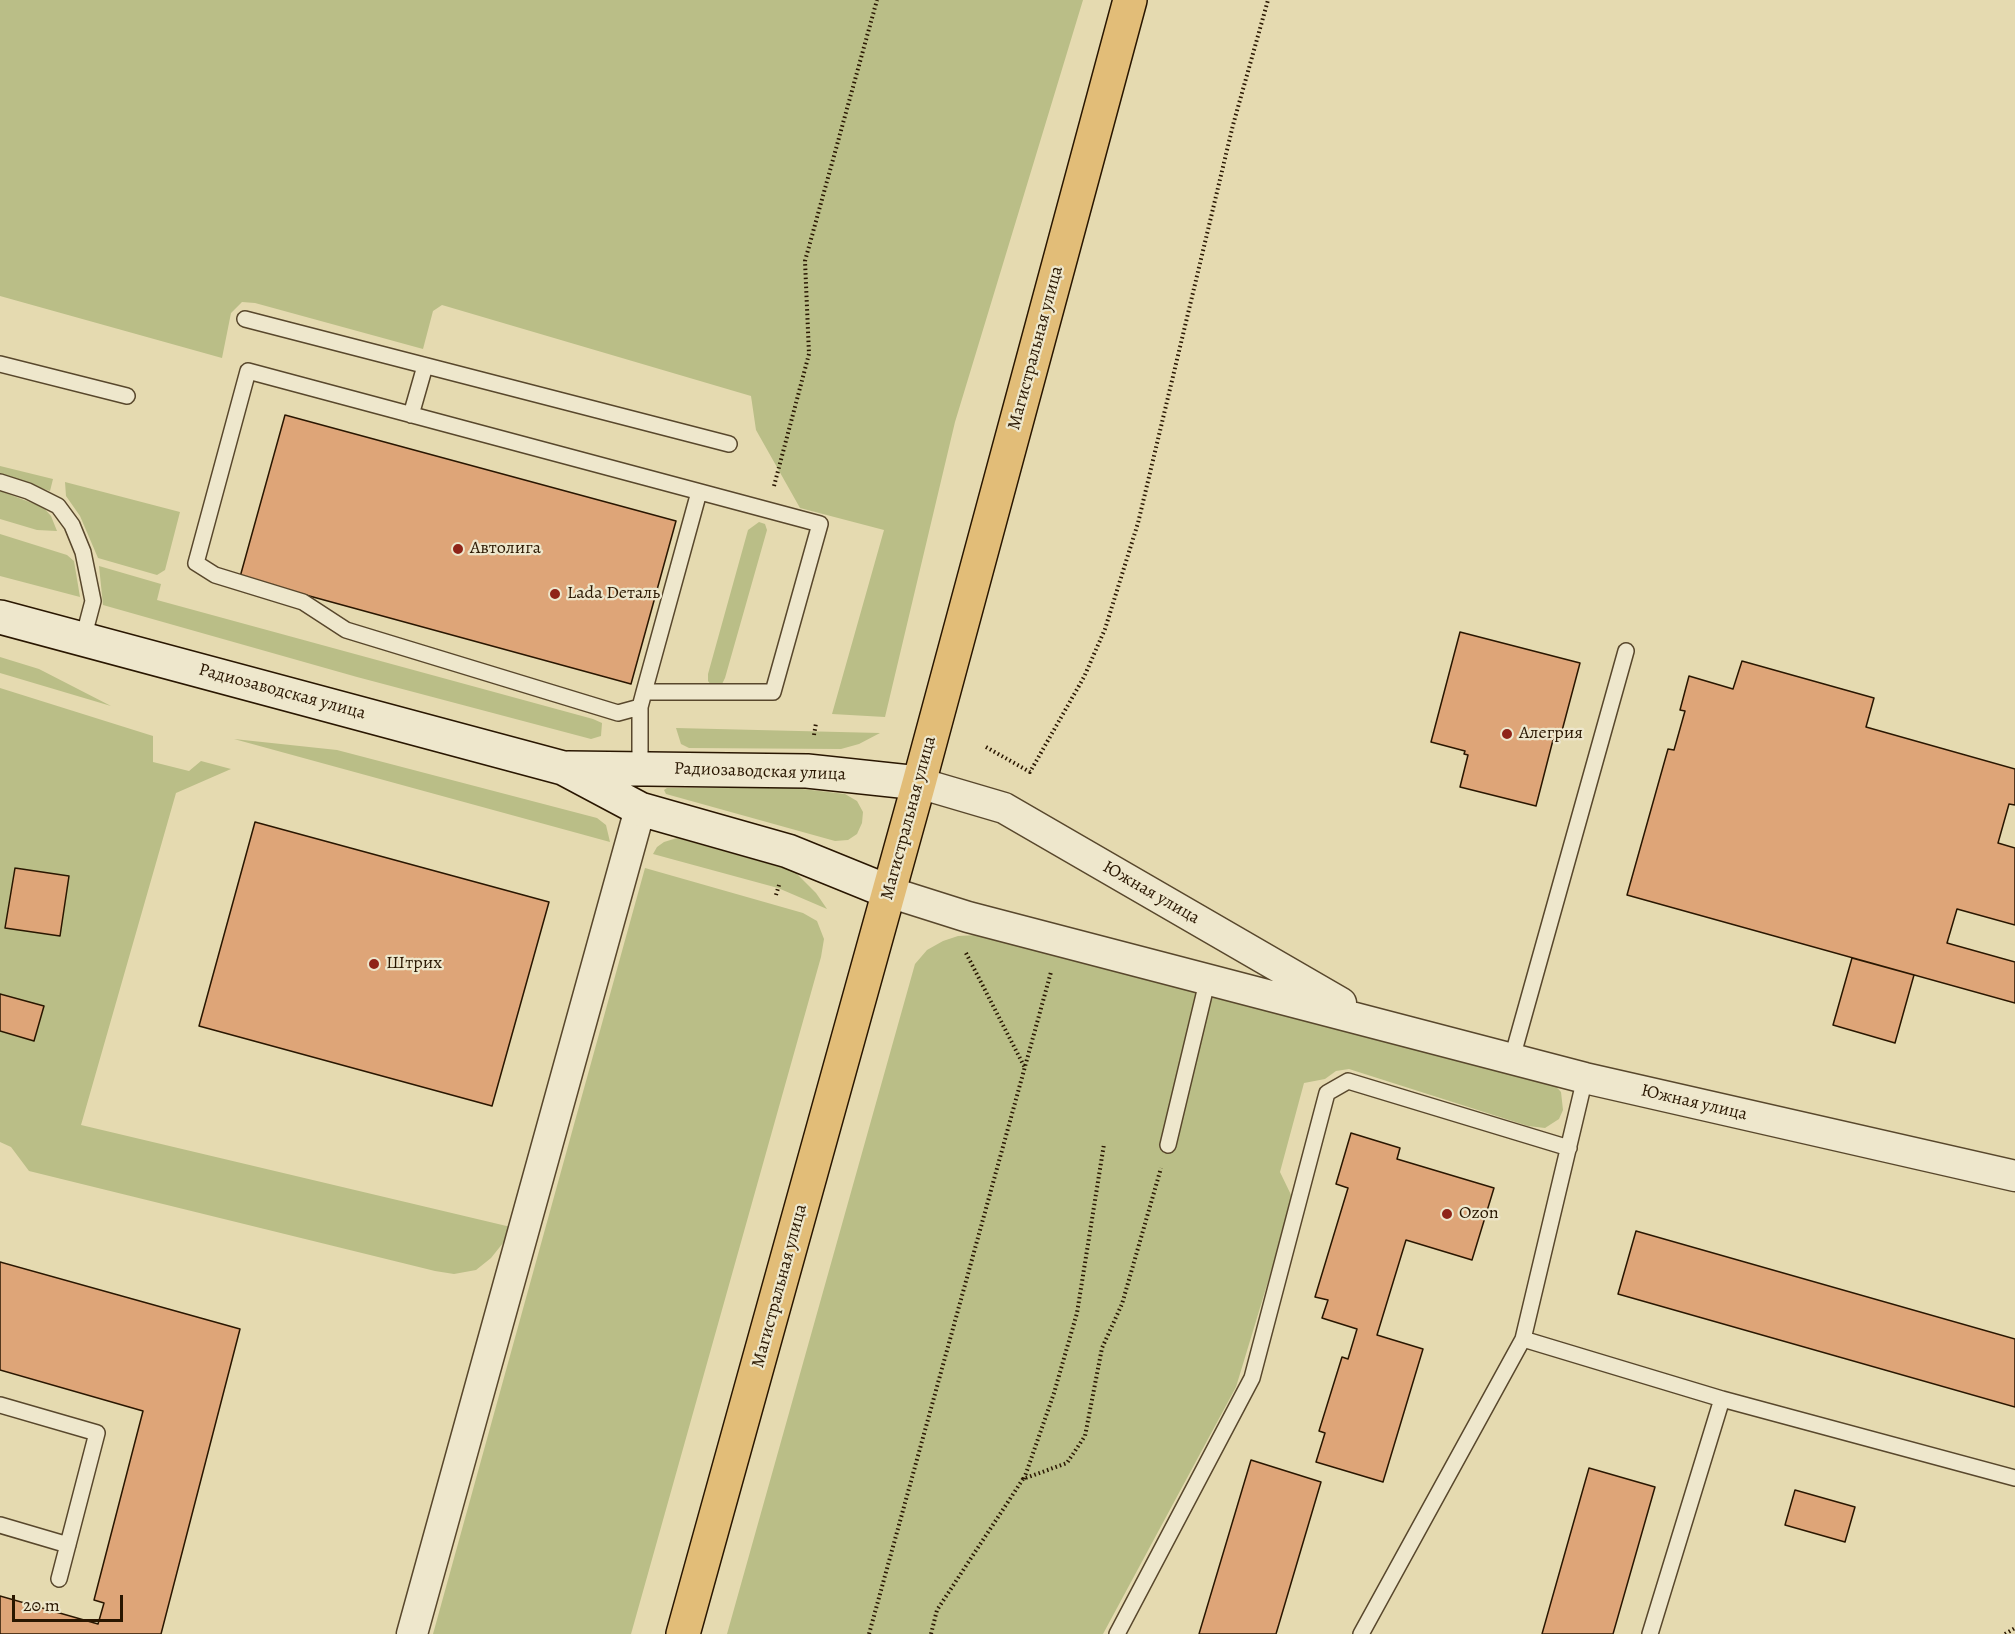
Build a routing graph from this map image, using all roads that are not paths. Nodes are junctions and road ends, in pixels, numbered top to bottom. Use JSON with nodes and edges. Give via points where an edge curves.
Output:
{"nodes":[{"id":1,"x":1130,"y":0,"type":"edge"},
{"id":2,"x":245,"y":319,"type":"dead end"},
{"id":3,"x":0,"y":364,"type":"edge"},
{"id":4,"x":425,"y":366,"type":"junction"},
{"id":5,"x":127,"y":396,"type":"dead end"},
{"id":6,"x":411,"y":415,"type":"junction"},
{"id":7,"x":729,"y":444,"type":"dead end"},
{"id":8,"x":0,"y":482,"type":"edge"},
{"id":9,"x":699,"y":492,"type":"junction"},
{"id":10,"x":0,"y":617,"type":"edge"},
{"id":11,"x":83,"y":639,"type":"junction"},
{"id":12,"x":1626,"y":651,"type":"dead end"},
{"id":13,"x":642,"y":699,"type":"junction"},
{"id":14,"x":564,"y":768,"type":"junction"},
{"id":15,"x":640,"y":768,"type":"junction"},
{"id":16,"x":919,"y":783,"type":"junction"},
{"id":17,"x":640,"y":809,"type":"junction"},
{"id":18,"x":889,"y":892,"type":"junction"},
{"id":19,"x":1208,"y":978,"type":"junction"},
{"id":20,"x":1374,"y":1022,"type":"junction"},
{"id":21,"x":1512,"y":1058,"type":"junction"},
{"id":22,"x":1585,"y":1078,"type":"junction"},
{"id":23,"x":1168,"y":1145,"type":"road end"},
{"id":24,"x":1569,"y":1148,"type":"junction"},
{"id":25,"x":2015,"y":1176,"type":"edge"},
{"id":26,"x":1523,"y":1339,"type":"junction"},
{"id":27,"x":1722,"y":1399,"type":"junction"},
{"id":28,"x":0,"y":1405,"type":"edge"},
{"id":29,"x":2015,"y":1478,"type":"edge"},
{"id":30,"x":0,"y":1526,"type":"edge"},
{"id":31,"x":68,"y":1545,"type":"junction"},
{"id":32,"x":59,"y":1579,"type":"dead end"},
{"id":33,"x":412,"y":1634,"type":"edge"},
{"id":34,"x":683,"y":1634,"type":"edge"},
{"id":35,"x":1117,"y":1634,"type":"edge"},
{"id":36,"x":1361,"y":1634,"type":"edge"},
{"id":37,"x":1650,"y":1634,"type":"edge"}],
"edges":[{"from":1,"to":16,"type":"highway","name":"Магистральная улица"},
{"from":2,"to":4,"type":"lane"},
{"from":3,"to":5,"type":"lane"},
{"from":4,"to":6,"type":"lane"},
{"from":4,"to":7,"type":"lane"},
{"from":6,"to":9,"type":"lane"},
{"from":6,"to":13,"type":"lane","via":[[248,371],[196,563],[215,575],[303,602],[346,630],[618,712]]},
{"from":8,"to":11,"type":"lane","via":[[58,506],[72,525],[83,552],[93,602]]},
{"from":9,"to":13,"type":"lane"},
{"from":9,"to":13,"type":"lane","via":[[820,524],[773,692]]},
{"from":10,"to":11,"type":"street","name":"Радиозаводская улица"},
{"from":11,"to":14,"type":"street","name":"Радиозаводская улица"},
{"from":12,"to":21,"type":"lane"},
{"from":13,"to":15,"type":"lane"},
{"from":14,"to":15,"type":"street","name":"Радиозаводская улица"},
{"from":14,"to":17,"type":"street","name":"Радиозаводская улица"},
{"from":15,"to":16,"type":"street","name":"Радиозаводская улица","via":[[807,771]]},
{"from":16,"to":18,"type":"highway","name":"Магистральная улица"},
{"from":16,"to":20,"type":"street","name":"Южная улица","via":[[1004,808]]},
{"from":17,"to":18,"type":"street","name":"Радиозаводская улица","via":[[788,851]]},
{"from":17,"to":33,"type":"street"},
{"from":18,"to":19,"type":"street","name":"Южная улица","via":[[968,917]]},
{"from":18,"to":34,"type":"highway","name":"Магистральная улица"},
{"from":19,"to":20,"type":"street","name":"Южная улица"},
{"from":19,"to":23,"type":"lane"},
{"from":20,"to":21,"type":"street","name":"Южная улица"},
{"from":21,"to":22,"type":"street","name":"Южная улица"},
{"from":22,"to":24,"type":"lane"},
{"from":22,"to":25,"type":"street","name":"Южная улица"},
{"from":24,"to":26,"type":"lane"},
{"from":24,"to":35,"type":"lane","via":[[1348,1081],[1327,1093],[1252,1378]]},
{"from":26,"to":27,"type":"lane"},
{"from":26,"to":36,"type":"lane"},
{"from":27,"to":29,"type":"lane"},
{"from":27,"to":37,"type":"lane"},
{"from":28,"to":31,"type":"lane","via":[[97,1433]]},
{"from":30,"to":31,"type":"lane"},
{"from":31,"to":32,"type":"lane"}]}
